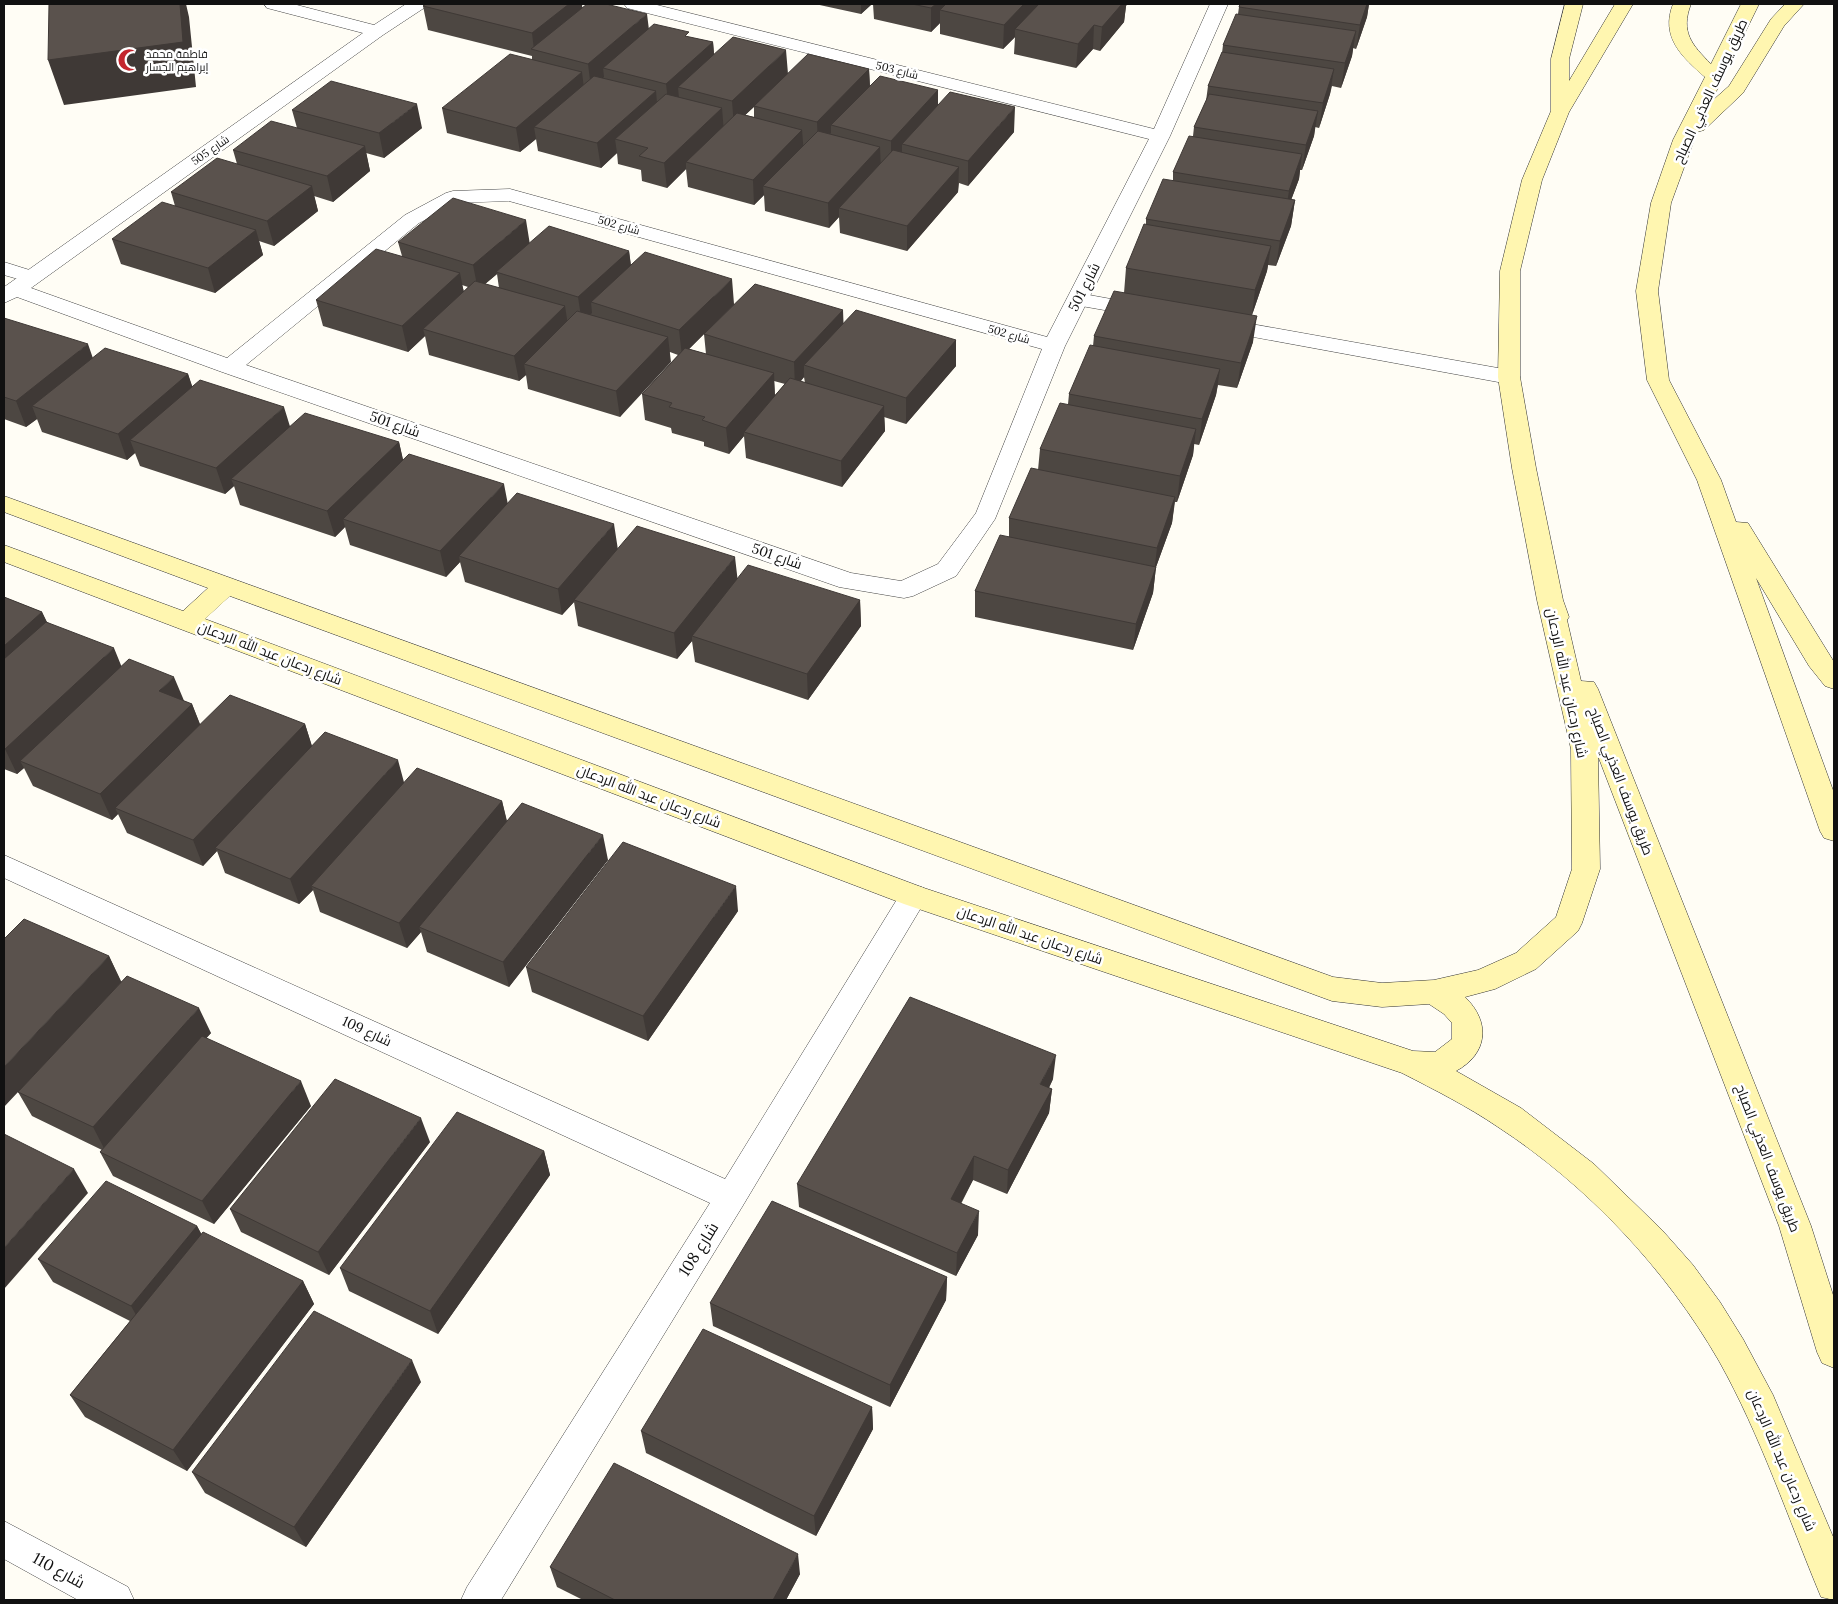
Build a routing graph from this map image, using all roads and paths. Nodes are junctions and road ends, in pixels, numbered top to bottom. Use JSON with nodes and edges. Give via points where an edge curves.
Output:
{"nodes":[{"id":1,"x":273,"y":4,"type":"edge"},
{"id":2,"x":418,"y":4,"type":"edge"},
{"id":3,"x":633,"y":4,"type":"edge"},
{"id":4,"x":1219,"y":4,"type":"edge"},
{"id":5,"x":1574,"y":4,"type":"edge"},
{"id":6,"x":1624,"y":4,"type":"edge"},
{"id":7,"x":1682,"y":4,"type":"edge"},
{"id":8,"x":1750,"y":4,"type":"edge"},
{"id":9,"x":1795,"y":4,"type":"edge"},
{"id":10,"x":378,"y":30,"type":"junction"},
{"id":11,"x":1714,"y":76,"type":"junction"},
{"id":12,"x":1560,"y":112,"type":"junction"},
{"id":13,"x":1160,"y":136,"type":"junction"},
{"id":14,"x":1684,"y":140,"type":"junction"},
{"id":15,"x":4,"y":268,"type":"edge"},
{"id":16,"x":17,"y":288,"type":"edge"},
{"id":17,"x":1078,"y":299,"type":"junction"},
{"id":18,"x":1167,"y":315,"type":"edge"},
{"id":19,"x":1196,"y":320,"type":"edge"},
{"id":20,"x":1054,"y":346,"type":"junction"},
{"id":21,"x":230,"y":367,"type":"junction"},
{"id":22,"x":1510,"y":377,"type":"junction"},
{"id":23,"x":1709,"y":480,"type":"junction"},
{"id":24,"x":4,"y":504,"type":"edge"},
{"id":25,"x":4,"y":553,"type":"edge"},
{"id":26,"x":225,"y":586,"type":"junction"},
{"id":27,"x":1550,"y":600,"type":"junction"},
{"id":28,"x":187,"y":621,"type":"junction"},
{"id":29,"x":1834,"y":680,"type":"edge"},
{"id":30,"x":1834,"y":831,"type":"edge"},
{"id":31,"x":4,"y":866,"type":"edge"},
{"id":32,"x":914,"y":896,"type":"junction"},
{"id":33,"x":1434,"y":992,"type":"junction"},
{"id":34,"x":1413,"y":1064,"type":"junction"},
{"id":35,"x":731,"y":1197,"type":"junction"},
{"id":36,"x":1834,"y":1352,"type":"edge"},
{"id":37,"x":4,"y":1539,"type":"edge"},
{"id":38,"x":1834,"y":1584,"type":"edge"},
{"id":39,"x":115,"y":1600,"type":"edge"},
{"id":40,"x":480,"y":1600,"type":"edge"}],
"edges":[{"from":1,"to":10,"type":"street"},
{"from":2,"to":10,"type":"street","name":"شارع 505"},
{"from":3,"to":13,"type":"street","name":"شارع 503"},
{"from":4,"to":13,"type":"street","name":"شارع 501"},
{"from":5,"to":12,"type":"street","via":[[1560,59]]},
{"from":6,"to":12,"type":"street","name":"طريق يوسف العذبي الصباح"},
{"from":7,"to":11,"type":"street","via":[[1677,13],[1678,33],[1690,54]]},
{"from":8,"to":11,"type":"street","name":"طريق يوسف العذبي الصباح"},
{"from":9,"to":14,"type":"street","via":[[1777,23],[1736,89]]},
{"from":10,"to":16,"type":"street","name":"شارع 505"},
{"from":11,"to":14,"type":"street","name":"طريق يوسف العذبي الصباح"},
{"from":12,"to":22,"type":"street","name":"طريق يوسف العذبي الصباح","via":[[1532,180],[1510,272]]},
{"from":13,"to":17,"type":"street","name":"شارع 501"},
{"from":14,"to":23,"type":"street","name":"طريق يوسف العذبي الصباح","via":[[1661,203],[1647,291],[1658,380]]},
{"from":15,"to":16,"type":"street","name":"شارع 501"},
{"from":16,"to":21,"type":"street","name":"شارع 501"},
{"from":17,"to":18,"type":"street"},
{"from":17,"to":20,"type":"street","name":"شارع 501"},
{"from":19,"to":22,"type":"street"},
{"from":20,"to":21,"type":"street","name":"شارع 502","via":[[510,194],[453,197],[412,219]]},
{"from":20,"to":21,"type":"street","name":"شارع 501","via":[[987,514],[947,570],[904,590],[848,581]]},
{"from":22,"to":27,"type":"street","name":"طريق يوسف العذبي الصباح"},
{"from":23,"to":29,"type":"street","via":[[1818,660]]},
{"from":23,"to":30,"type":"street","name":"طريق يوسف العذبي الصباح"},
{"from":24,"to":26,"type":"street","name":"شارع ردعان عبد الله الردعان"},
{"from":25,"to":28,"type":"street","name":"شارع ردعان عبد الله الردعان"},
{"from":26,"to":28,"type":"street"},
{"from":26,"to":33,"type":"street","name":"شارع ردعان عبد الله الردعان","via":[[1332,989],[1382,995]]},
{"from":27,"to":33,"type":"street","name":"شارع ردعان عبد الله الردعان","via":[[1584,749],[1586,869],[1568,923],[1526,961],[1484,981]]},
{"from":27,"to":36,"type":"street","name":"طريق يوسف العذبي الصباح","via":[[1795,1226]]},
{"from":28,"to":32,"type":"street","name":"شارع ردعان عبد الله الردعان"},
{"from":31,"to":35,"type":"street","name":"شارع 109"},
{"from":32,"to":34,"type":"street","name":"شارع ردعان عبد الله الردعان"},
{"from":32,"to":35,"type":"street","name":"شارع 108"},
{"from":33,"to":34,"type":"street","via":[[1451,1002],[1464,1017],[1469,1033],[1464,1048],[1453,1060],[1434,1065]]},
{"from":34,"to":38,"type":"street","name":"شارع ردعان عبد الله الردعان","via":[[1474,1096],[1533,1134],[1589,1178],[1640,1229],[1688,1286],[1730,1348],[1766,1417]]},
{"from":35,"to":40,"type":"street","name":"شارع 108"},
{"from":37,"to":39,"type":"street","name":"شارع 110"}]}
